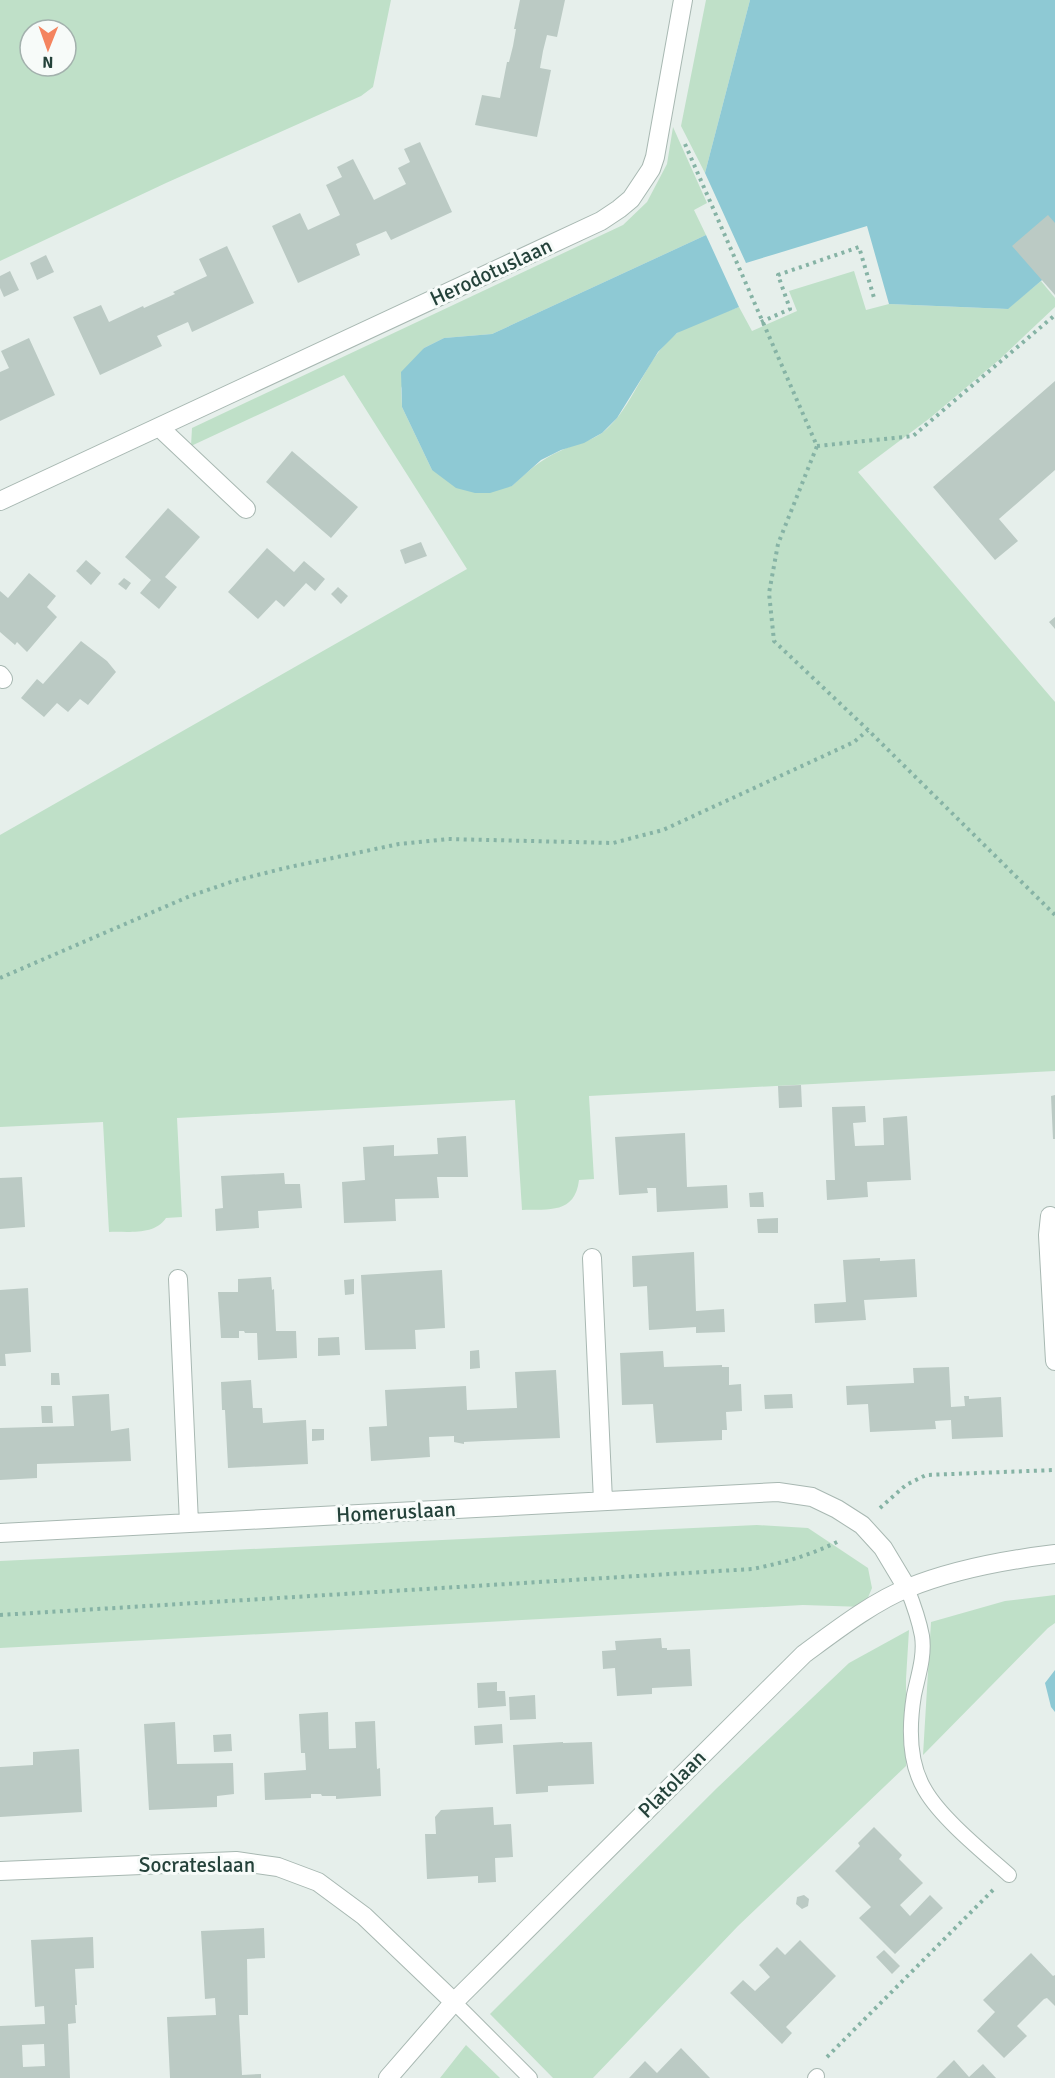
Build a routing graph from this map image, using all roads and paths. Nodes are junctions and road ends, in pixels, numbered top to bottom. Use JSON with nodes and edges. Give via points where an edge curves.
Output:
{"nodes":[{"id":1,"x":683,"y":0,"type":"edge"},
{"id":2,"x":685,"y":144,"type":"dead end"},
{"id":3,"x":875,"y":301,"type":"dead end"},
{"id":4,"x":1055,"y":315,"type":"edge"},
{"id":5,"x":761,"y":322,"type":"junction"},
{"id":6,"x":159,"y":427,"type":"junction"},
{"id":7,"x":817,"y":446,"type":"junction"},
{"id":8,"x":0,"y":501,"type":"edge"},
{"id":9,"x":246,"y":509,"type":"dead end"},
{"id":10,"x":868,"y":730,"type":"junction"},
{"id":11,"x":1055,"y":915,"type":"edge"},
{"id":12,"x":0,"y":978,"type":"edge"},
{"id":13,"x":1050,"y":1216,"type":"dead end"},
{"id":14,"x":592,"y":1258,"type":"dead end"},
{"id":15,"x":178,"y":1279,"type":"dead end"},
{"id":16,"x":1055,"y":1361,"type":"edge"},
{"id":17,"x":1055,"y":1470,"type":"edge"},
{"id":18,"x":603,"y":1501,"type":"junction"},
{"id":19,"x":189,"y":1522,"type":"junction"},
{"id":20,"x":862,"y":1525,"type":"junction"},
{"id":21,"x":0,"y":1533,"type":"edge"},
{"id":22,"x":1055,"y":1554,"type":"edge"},
{"id":23,"x":907,"y":1588,"type":"junction"},
{"id":24,"x":0,"y":1615,"type":"edge"},
{"id":25,"x":0,"y":1871,"type":"edge"},
{"id":26,"x":1009,"y":1875,"type":"joint"},
{"id":27,"x":454,"y":2002,"type":"junction"},
{"id":28,"x":816,"y":2077,"type":"edge"},
{"id":29,"x":388,"y":2078,"type":"edge"},
{"id":30,"x":530,"y":2078,"type":"edge"}],
"edges":[{"from":1,"to":6,"type":"street","name":"Herodotuslaan","via":[[655,157],[641,185],[619,209],[601,221]]},
{"from":2,"to":5,"type":"path"},
{"from":3,"to":5,"type":"path","via":[[859,247],[778,274],[790,309]]},
{"from":4,"to":7,"type":"path","via":[[913,436]]},
{"from":5,"to":7,"type":"path"},
{"from":6,"to":8,"type":"street","name":"Herodotuslaan"},
{"from":6,"to":9,"type":"street"},
{"from":7,"to":10,"type":"path","via":[[778,544],[769,592],[774,641]]},
{"from":10,"to":11,"type":"path"},
{"from":10,"to":12,"type":"path","via":[[854,742],[663,830],[613,843],[448,839],[399,844],[285,868],[190,896]]},
{"from":13,"to":16,"type":"street"},
{"from":14,"to":18,"type":"street"},
{"from":15,"to":19,"type":"street"},
{"from":17,"to":20,"type":"path","via":[[926,1475],[906,1485]]},
{"from":18,"to":19,"type":"street","name":"Homeruslaan"},
{"from":18,"to":20,"type":"street","name":"Homeruslaan","via":[[778,1492],[812,1497]]},
{"from":19,"to":21,"type":"street","name":"Homeruslaan"},
{"from":20,"to":23,"type":"street","name":"Homeruslaan","via":[[883,1548]]},
{"from":20,"to":24,"type":"path","via":[[812,1553],[752,1569]]},
{"from":22,"to":23,"type":"street","name":"Platolaan","via":[[983,1564]]},
{"from":23,"to":26,"type":"lane","via":[[922,1638],[911,1725],[916,1770],[939,1809]]},
{"from":23,"to":27,"type":"street","name":"Platolaan","via":[[804,1654]]},
{"from":25,"to":27,"type":"street","name":"Socrateslaan","via":[[236,1861],[278,1867],[318,1882],[364,1916]]},
{"from":26,"to":28,"type":"path","via":[[824,2061]]},
{"from":27,"to":29,"type":"street","name":"Platolaan"},
{"from":27,"to":30,"type":"lane"}]}
